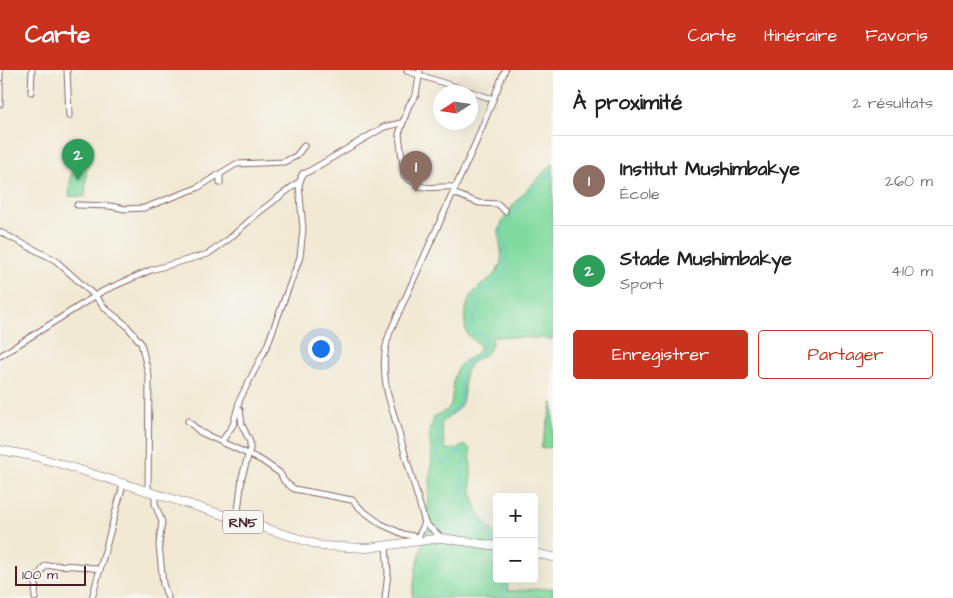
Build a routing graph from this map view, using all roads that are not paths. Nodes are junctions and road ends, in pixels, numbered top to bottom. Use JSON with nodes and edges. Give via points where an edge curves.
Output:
{"nodes":[{"id":1,"x":0,"y":70,"type":"edge"},
{"id":2,"x":32,"y":70,"type":"edge"},
{"id":3,"x":67,"y":70,"type":"edge"},
{"id":4,"x":505,"y":70,"type":"edge"},
{"id":5,"x":406,"y":71,"type":"edge"},
{"id":6,"x":420,"y":72,"type":"edge"},
{"id":7,"x":0,"y":78,"type":"edge"},
{"id":8,"x":0,"y":83,"type":"edge"},
{"id":9,"x":31,"y":92,"type":"dead end"},
{"id":10,"x":493,"y":99,"type":"junction"},
{"id":11,"x":0,"y":104,"type":"edge"},
{"id":12,"x":69,"y":116,"type":"dead end"},
{"id":13,"x":401,"y":122,"type":"junction"},
{"id":14,"x":304,"y":146,"type":"dead end"},
{"id":15,"x":220,"y":174,"type":"junction"},
{"id":16,"x":301,"y":177,"type":"junction"},
{"id":17,"x":220,"y":183,"type":"dead end"},
{"id":18,"x":454,"y":190,"type":"junction"},
{"id":19,"x":77,"y":205,"type":"dead end"},
{"id":20,"x":505,"y":211,"type":"dead end"},
{"id":21,"x":0,"y":232,"type":"edge"},
{"id":22,"x":95,"y":296,"type":"junction"},
{"id":23,"x":0,"y":356,"type":"edge"},
{"id":24,"x":239,"y":408,"type":"junction"},
{"id":25,"x":188,"y":421,"type":"dead end"},
{"id":26,"x":222,"y":441,"type":"junction"},
{"id":27,"x":0,"y":450,"type":"edge"},
{"id":28,"x":247,"y":454,"type":"junction"},
{"id":29,"x":123,"y":485,"type":"junction"},
{"id":30,"x":152,"y":492,"type":"junction"},
{"id":31,"x":237,"y":521,"type":"junction"},
{"id":32,"x":425,"y":523,"type":"junction"},
{"id":33,"x":397,"y":531,"type":"junction"},
{"id":34,"x":442,"y":538,"type":"junction"},
{"id":35,"x":417,"y":539,"type":"junction"},
{"id":36,"x":395,"y":544,"type":"junction"},
{"id":37,"x":493,"y":545,"type":"edge"},
{"id":38,"x":386,"y":546,"type":"junction"},
{"id":39,"x":538,"y":555,"type":"edge"},
{"id":40,"x":553,"y":557,"type":"edge"},
{"id":41,"x":100,"y":570,"type":"junction"},
{"id":42,"x":34,"y":598,"type":"edge"},
{"id":43,"x":92,"y":598,"type":"edge"},
{"id":44,"x":168,"y":598,"type":"edge"},
{"id":45,"x":385,"y":598,"type":"edge"}],
"edges":[{"from":1,"to":7,"type":"street"},
{"from":2,"to":9,"type":"street"},
{"from":3,"to":12,"type":"street"},
{"from":4,"to":10,"type":"street"},
{"from":5,"to":6,"type":"street"},
{"from":6,"to":10,"type":"street"},
{"from":6,"to":13,"type":"street","via":[[416,95]]},
{"from":8,"to":11,"type":"street"},
{"from":10,"to":18,"type":"street"},
{"from":13,"to":16,"type":"street","via":[[384,127]]},
{"from":13,"to":18,"type":"street","via":[[399,134],[404,175],[427,190],[440,186]]},
{"from":14,"to":15,"type":"street","via":[[296,156],[284,162],[241,163]]},
{"from":15,"to":17,"type":"street"},
{"from":15,"to":19,"type":"street","via":[[191,191],[144,208]]},
{"from":16,"to":22,"type":"street","via":[[229,240],[208,254],[143,273]]},
{"from":16,"to":24,"type":"street","via":[[303,229],[300,257],[267,346],[240,399]]},
{"from":18,"to":20,"type":"street","via":[[479,203],[498,204]]},
{"from":18,"to":32,"type":"street","via":[[384,350],[388,395]]},
{"from":21,"to":22,"type":"street","via":[[55,260]]},
{"from":22,"to":23,"type":"street"},
{"from":22,"to":30,"type":"street","via":[[136,336],[146,357]]},
{"from":24,"to":26,"type":"street"},
{"from":24,"to":28,"type":"street","via":[[250,442]]},
{"from":25,"to":26,"type":"street","via":[[200,432]]},
{"from":26,"to":28,"type":"street"},
{"from":27,"to":29,"type":"highway","number":"RN5","via":[[32,456]]},
{"from":28,"to":31,"type":"street"},
{"from":28,"to":33,"type":"street","via":[[280,474],[294,489],[352,500]]},
{"from":29,"to":30,"type":"highway","number":"RN5"},
{"from":29,"to":41,"type":"street"},
{"from":30,"to":31,"type":"highway","number":"RN5"},
{"from":30,"to":44,"type":"street","via":[[162,522],[159,545],[163,584]]},
{"from":31,"to":38,"type":"highway","number":"RN5","via":[[332,548]]},
{"from":32,"to":34,"type":"street"},
{"from":32,"to":35,"type":"street"},
{"from":33,"to":35,"type":"street"},
{"from":33,"to":36,"type":"street"},
{"from":34,"to":35,"type":"highway","number":"RN5"},
{"from":34,"to":37,"type":"highway","number":"RN5"},
{"from":35,"to":36,"type":"highway","number":"RN5"},
{"from":36,"to":38,"type":"highway","number":"RN5"},
{"from":38,"to":45,"type":"street","via":[[388,573]]},
{"from":39,"to":40,"type":"highway"},
{"from":41,"to":42,"type":"street","via":[[91,566],[44,566],[36,579]]},
{"from":41,"to":43,"type":"street"}]}
